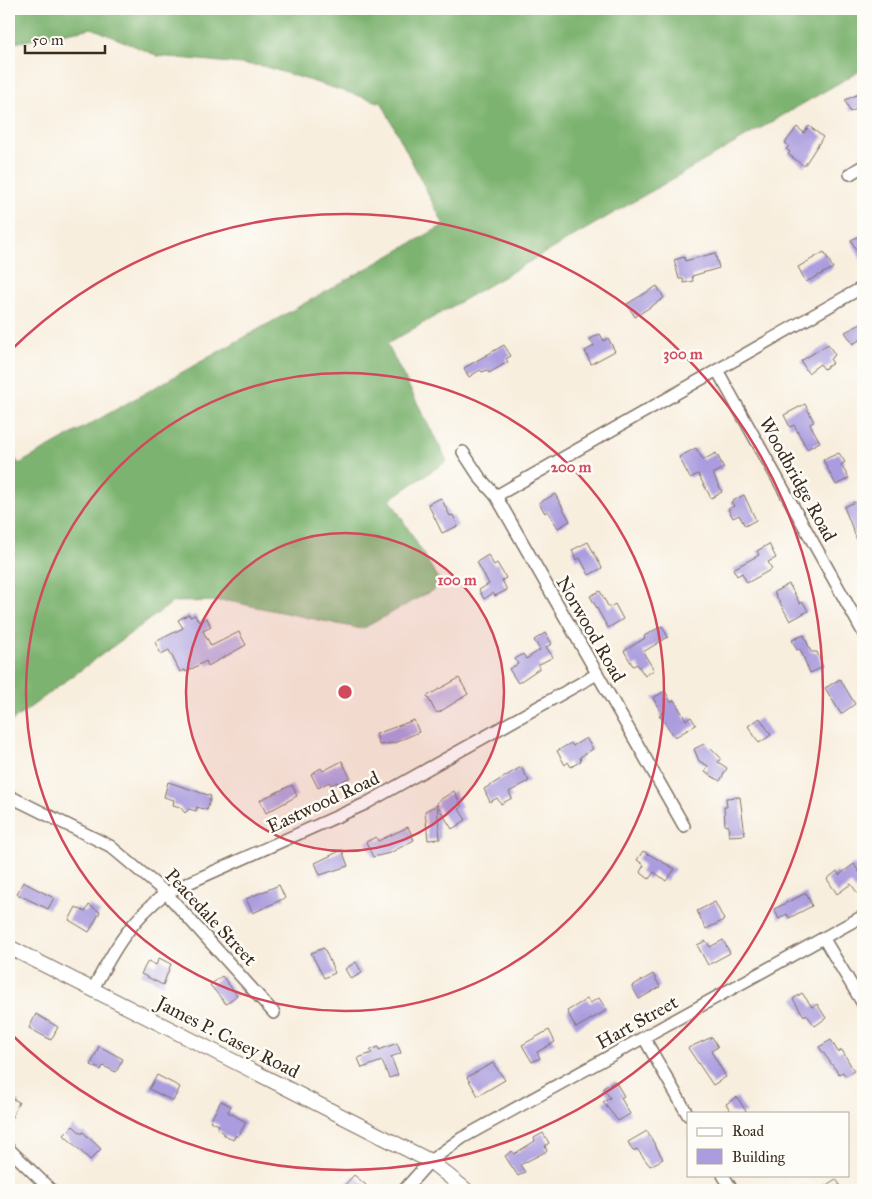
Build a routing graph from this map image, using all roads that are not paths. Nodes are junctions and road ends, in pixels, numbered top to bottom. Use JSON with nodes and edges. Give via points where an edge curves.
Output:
{"nodes":[{"id":1,"x":863,"y":166,"type":"edge"},
{"id":2,"x":850,"y":174,"type":"dead end"},
{"id":3,"x":863,"y":287,"type":"edge"},
{"id":4,"x":716,"y":370,"type":"junction"},
{"id":5,"x":463,"y":452,"type":"dead end"},
{"id":6,"x":496,"y":496,"type":"junction"},
{"id":7,"x":863,"y":632,"type":"edge"},
{"id":8,"x":597,"y":674,"type":"junction"},
{"id":9,"x":9,"y":796,"type":"edge"},
{"id":10,"x":684,"y":826,"type":"dead end"},
{"id":11,"x":166,"y":893,"type":"junction"},
{"id":12,"x":863,"y":916,"type":"edge"},
{"id":13,"x":824,"y":939,"type":"junction"},
{"id":14,"x":9,"y":947,"type":"edge"},
{"id":15,"x":93,"y":989,"type":"junction"},
{"id":16,"x":863,"y":1004,"type":"edge"},
{"id":17,"x":274,"y":1013,"type":"dead end"},
{"id":18,"x":644,"y":1038,"type":"junction"},
{"id":19,"x":687,"y":1113,"type":"edge"},
{"id":20,"x":9,"y":1149,"type":"edge"},
{"id":21,"x":430,"y":1161,"type":"junction"},
{"id":22,"x":724,"y":1176,"type":"edge"},
{"id":23,"x":51,"y":1190,"type":"edge"},
{"id":24,"x":404,"y":1190,"type":"edge"},
{"id":25,"x":466,"y":1190,"type":"edge"},
{"id":26,"x":732,"y":1190,"type":"edge"}],
"edges":[{"from":1,"to":2,"type":"street"},
{"from":3,"to":4,"type":"street"},
{"from":4,"to":6,"type":"street"},
{"from":4,"to":7,"type":"street","name":"Woodbridge Road"},
{"from":5,"to":6,"type":"street","name":"Norwood Road"},
{"from":6,"to":8,"type":"street","name":"Norwood Road"},
{"from":8,"to":10,"type":"street","name":"Norwood Road"},
{"from":8,"to":11,"type":"street","name":"Eastwood Road","via":[[365,804]]},
{"from":9,"to":11,"type":"street","name":"Peacedale Street","via":[[110,846]]},
{"from":11,"to":15,"type":"street","name":"Eastwood Road","via":[[147,907],[117,943]]},
{"from":11,"to":17,"type":"street","name":"Peacedale Street"},
{"from":12,"to":13,"type":"street","name":"Hart Street"},
{"from":13,"to":16,"type":"street"},
{"from":13,"to":18,"type":"street","name":"Hart Street"},
{"from":14,"to":15,"type":"main road","name":"James P. Casey Road"},
{"from":15,"to":21,"type":"main road","name":"James P. Casey Road"},
{"from":18,"to":19,"type":"street"},
{"from":18,"to":21,"type":"street","name":"Hart Street","via":[[462,1138]]},
{"from":20,"to":23,"type":"street"},
{"from":21,"to":24,"type":"street","name":"Hart Street"},
{"from":21,"to":25,"type":"main road"},
{"from":22,"to":26,"type":"street"}]}
